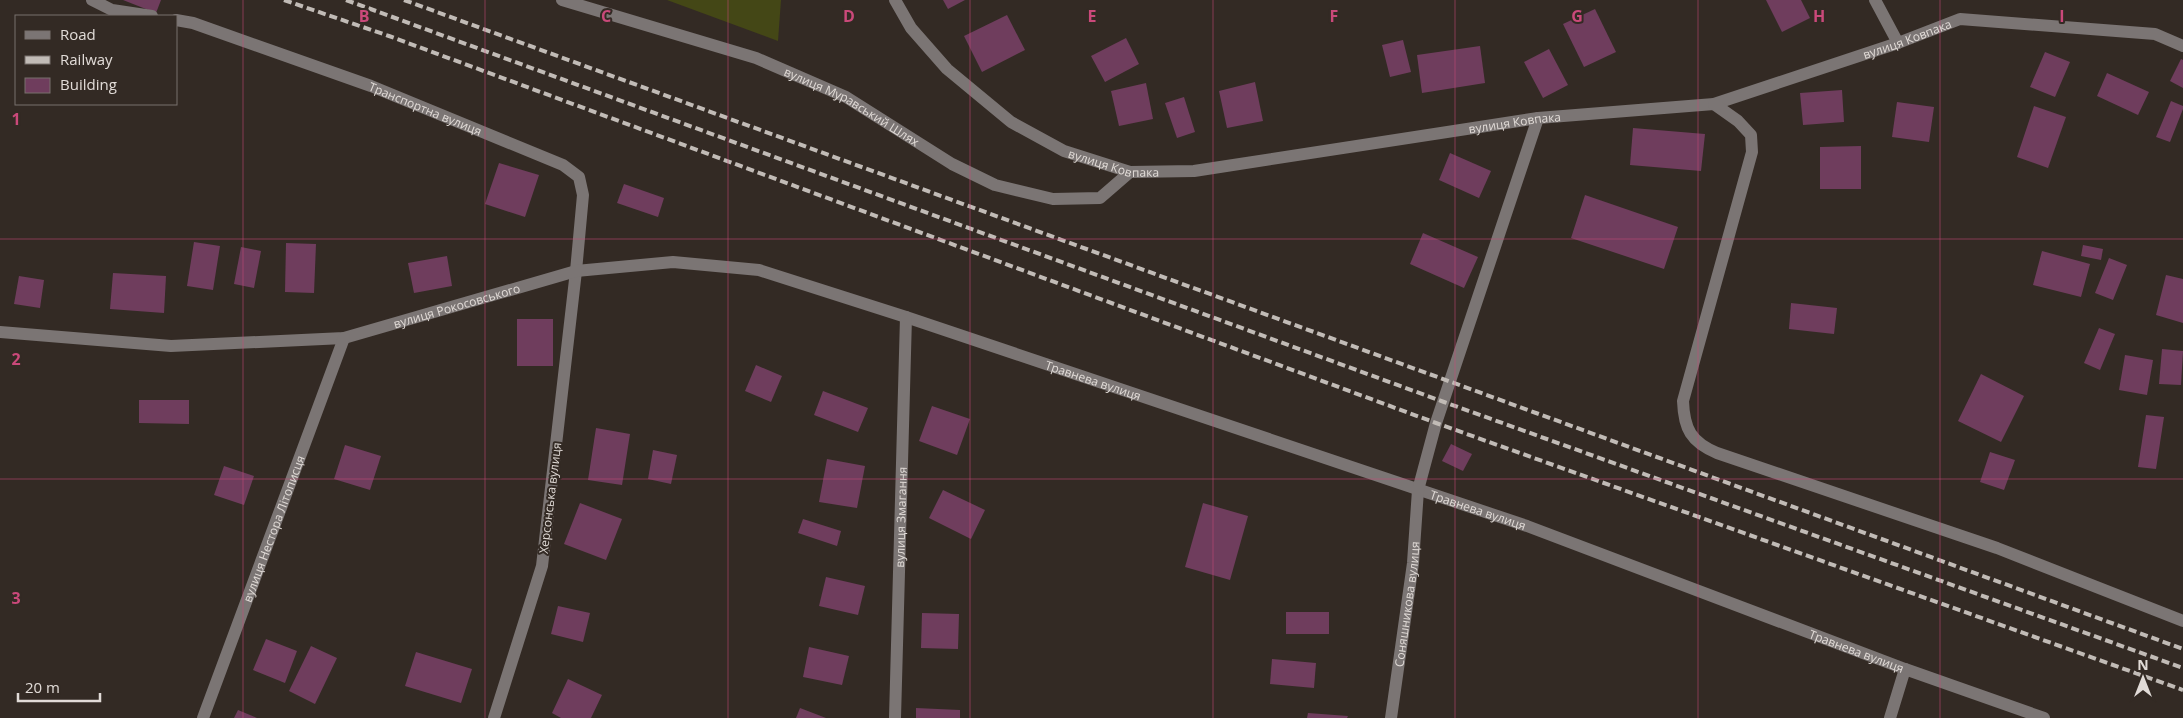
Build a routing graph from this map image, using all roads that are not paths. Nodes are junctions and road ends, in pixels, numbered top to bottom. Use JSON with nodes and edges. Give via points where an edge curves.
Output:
{"nodes":[{"id":1,"x":92,"y":0,"type":"edge"},
{"id":2,"x":562,"y":0,"type":"edge"},
{"id":3,"x":894,"y":0,"type":"edge"},
{"id":4,"x":1875,"y":0,"type":"edge"},
{"id":5,"x":145,"y":15,"type":"edge"},
{"id":6,"x":178,"y":20,"type":"edge"},
{"id":7,"x":1898,"y":43,"type":"junction"},
{"id":8,"x":2183,"y":46,"type":"edge"},
{"id":9,"x":1714,"y":104,"type":"junction"},
{"id":10,"x":1538,"y":118,"type":"junction"},
{"id":11,"x":1130,"y":172,"type":"junction"},
{"id":12,"x":576,"y":271,"type":"junction"},
{"id":13,"x":906,"y":317,"type":"junction"},
{"id":14,"x":0,"y":332,"type":"edge"},
{"id":15,"x":344,"y":338,"type":"junction"},
{"id":16,"x":1418,"y":490,"type":"junction"},
{"id":17,"x":2183,"y":621,"type":"edge"},
{"id":18,"x":1906,"y":669,"type":"junction"},
{"id":19,"x":203,"y":718,"type":"edge"},
{"id":20,"x":494,"y":718,"type":"edge"},
{"id":21,"x":895,"y":718,"type":"edge"},
{"id":22,"x":1391,"y":718,"type":"edge"},
{"id":23,"x":1890,"y":718,"type":"edge"},
{"id":24,"x":2044,"y":718,"type":"edge"}],
"edges":[{"from":1,"to":5,"type":"street","via":[[112,10]]},
{"from":2,"to":11,"type":"street","name":"вулиця Муравський Шлях","via":[[756,58],[846,97],[952,164],[994,185],[1053,199],[1100,198]]},
{"from":3,"to":11,"type":"street","name":"вулиця Ковпака","via":[[911,28],[947,69],[1011,122],[1064,150]]},
{"from":4,"to":7,"type":"street"},
{"from":6,"to":12,"type":"street","name":"Транспортна вулиця","via":[[371,86],[563,165],[579,177],[583,195]]},
{"from":7,"to":8,"type":"street","name":"вулиця Ковпака","via":[[1960,19],[2155,34]]},
{"from":7,"to":9,"type":"street","name":"вулиця Ковпака"},
{"from":9,"to":10,"type":"street","name":"вулиця Ковпака"},
{"from":9,"to":17,"type":"street","via":[[1751,135],[1752,152],[1682,401],[1683,418],[1690,434],[1702,446],[1717,453],[1997,548]]},
{"from":10,"to":11,"type":"street","name":"вулиця Ковпака","via":[[1194,171]]},
{"from":10,"to":16,"type":"street","name":"Соняшникова вулиця","via":[[1436,423]]},
{"from":12,"to":13,"type":"street","name":"вулиця Рокосовського","via":[[673,262],[759,270]]},
{"from":12,"to":15,"type":"street","name":"вулиця Рокосовського"},
{"from":12,"to":20,"type":"street","name":"Херсонська вулиця","via":[[542,566]]},
{"from":13,"to":16,"type":"street","name":"Травнева вулиця"},
{"from":13,"to":21,"type":"street","name":"вулиця Змагання"},
{"from":14,"to":15,"type":"street","name":"вулиця Рокосовського","via":[[171,346]]},
{"from":15,"to":19,"type":"street","name":"вулиця Нестора Літописця"},
{"from":16,"to":18,"type":"street","name":"Травнева вулиця","via":[[1526,526]]},
{"from":16,"to":22,"type":"street","name":"Соняшникова вулиця","via":[[1413,563]]},
{"from":18,"to":23,"type":"street"},
{"from":18,"to":24,"type":"street","name":"Травнева вулиця"}]}
